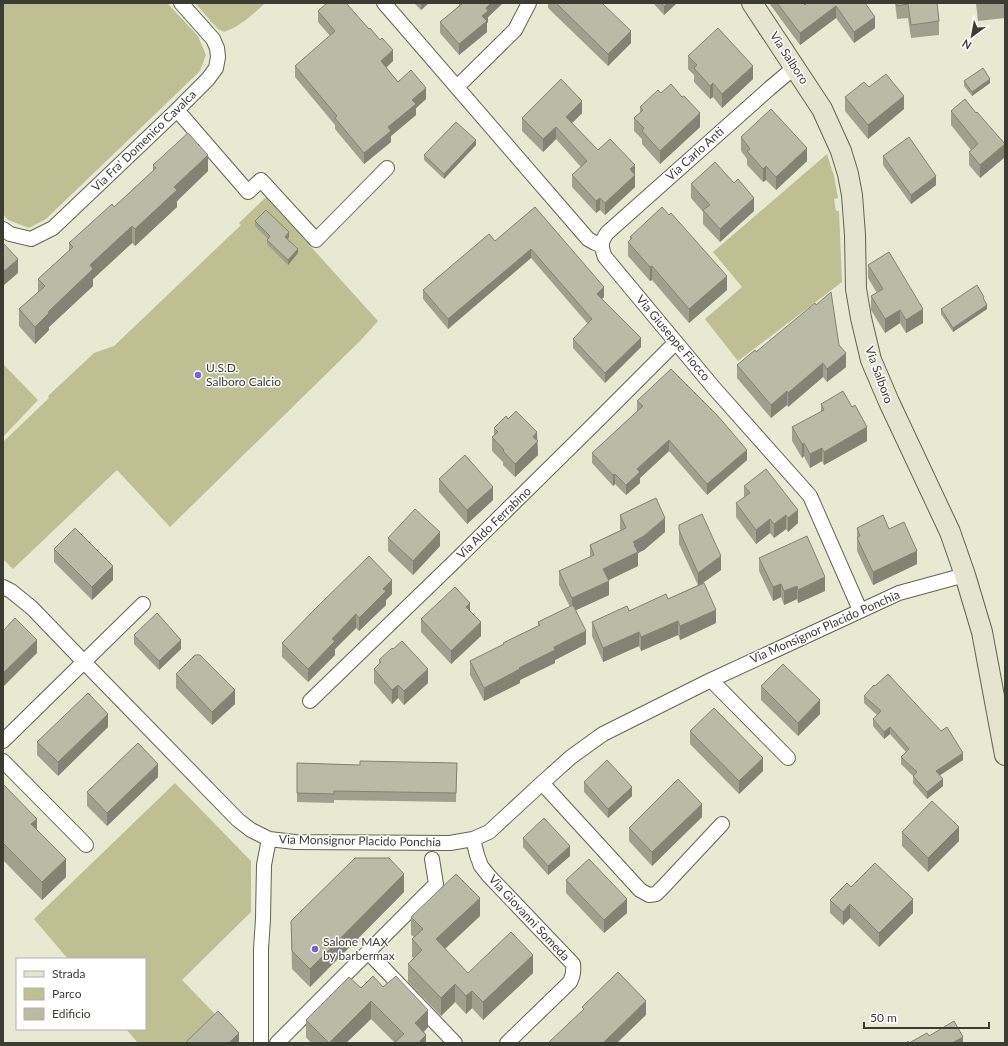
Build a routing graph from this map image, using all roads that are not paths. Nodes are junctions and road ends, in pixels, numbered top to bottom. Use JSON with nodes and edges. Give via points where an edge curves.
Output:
{"nodes":[{"id":1,"x":181,"y":3,"type":"edge"},
{"id":2,"x":384,"y":3,"type":"edge"},
{"id":3,"x":529,"y":3,"type":"edge"},
{"id":4,"x":752,"y":3,"type":"edge"},
{"id":5,"x":794,"y":67,"type":"junction"},
{"id":6,"x":457,"y":87,"type":"junction"},
{"id":7,"x":177,"y":110,"type":"junction"},
{"id":8,"x":387,"y":168,"type":"dead end"},
{"id":9,"x":3,"y":229,"type":"edge"},
{"id":10,"x":602,"y":246,"type":"junction"},
{"id":11,"x":676,"y":342,"type":"junction"},
{"id":12,"x":965,"y":576,"type":"junction"},
{"id":13,"x":3,"y":587,"type":"edge"},
{"id":14,"x":143,"y":604,"type":"dead end"},
{"id":15,"x":860,"y":610,"type":"junction"},
{"id":16,"x":84,"y":662,"type":"junction"},
{"id":17,"x":711,"y":680,"type":"junction"},
{"id":18,"x":310,"y":701,"type":"dead end"},
{"id":19,"x":3,"y":741,"type":"edge"},
{"id":20,"x":1005,"y":755,"type":"edge"},
{"id":21,"x":788,"y":758,"type":"dead end"},
{"id":22,"x":3,"y":761,"type":"edge"},
{"id":23,"x":542,"y":783,"type":"junction"},
{"id":24,"x":722,"y":824,"type":"dead end"},
{"id":25,"x":269,"y":839,"type":"junction"},
{"id":26,"x":473,"y":839,"type":"junction"},
{"id":27,"x":86,"y":846,"type":"dead end"},
{"id":28,"x":432,"y":859,"type":"dead end"},
{"id":29,"x":368,"y":952,"type":"junction"},
{"id":30,"x":261,"y":1043,"type":"edge"},
{"id":31,"x":277,"y":1043,"type":"edge"},
{"id":32,"x":455,"y":1043,"type":"edge"},
{"id":33,"x":507,"y":1043,"type":"edge"}],
"edges":[{"from":1,"to":7,"type":"street","name":"Via Fra' Domenico Cavalca","via":[[213,39],[218,57],[216,68],[208,79]]},
{"from":2,"to":6,"type":"street"},
{"from":3,"to":6,"type":"street","via":[[515,30]]},
{"from":4,"to":5,"type":"street","name":"Via Salboro"},
{"from":5,"to":10,"type":"street","name":"Via Carlo Anti","via":[[607,233],[602,239]]},
{"from":5,"to":12,"type":"street","name":"Via Salboro","via":[[822,109],[842,151],[853,200],[856,289],[871,360],[888,402],[950,532]]},
{"from":6,"to":10,"type":"street","via":[[588,239]]},
{"from":7,"to":8,"type":"street","via":[[248,192],[261,180],[316,240]]},
{"from":7,"to":9,"type":"street","name":"Via Fra' Domenico Cavalca","via":[[53,228],[30,239],[10,234]]},
{"from":10,"to":11,"type":"street","name":"Via Giuseppe Fiocco","via":[[605,257]]},
{"from":11,"to":15,"type":"street","name":"Via Giuseppe Fiocco","via":[[810,496]]},
{"from":11,"to":18,"type":"street","name":"Via Aldo Ferrabino"},
{"from":12,"to":15,"type":"street","name":"Via Monsignor Placido Ponchia","via":[[899,593]]},
{"from":12,"to":20,"type":"street","name":"Via Salboro","via":[[982,632]]},
{"from":13,"to":16,"type":"street","name":"Via Monsignor Placido Ponchia","via":[[32,608]]},
{"from":14,"to":16,"type":"street"},
{"from":15,"to":17,"type":"street","name":"Via Monsignor Placido Ponchia"},
{"from":16,"to":19,"type":"street"},
{"from":16,"to":25,"type":"street","name":"Via Monsignor Placido Ponchia","via":[[238,820]]},
{"from":17,"to":21,"type":"street"},
{"from":17,"to":23,"type":"street","name":"Via Monsignor Placido Ponchia","via":[[603,734],[571,757]]},
{"from":22,"to":27,"type":"street"},
{"from":23,"to":24,"type":"street","via":[[640,890],[649,895],[656,894]]},
{"from":23,"to":26,"type":"street","name":"Via Monsignor Placido Ponchia","via":[[490,832]]},
{"from":25,"to":26,"type":"street","name":"Via Monsignor Placido Ponchia","via":[[295,842],[442,843]]},
{"from":25,"to":30,"type":"street","via":[[264,865]]},
{"from":26,"to":33,"type":"street","name":"Via Giovanni Someda","via":[[481,866],[573,964],[574,971],[570,982]]},
{"from":28,"to":29,"type":"street","via":[[436,884]]},
{"from":29,"to":31,"type":"street"},
{"from":29,"to":32,"type":"street"}]}
